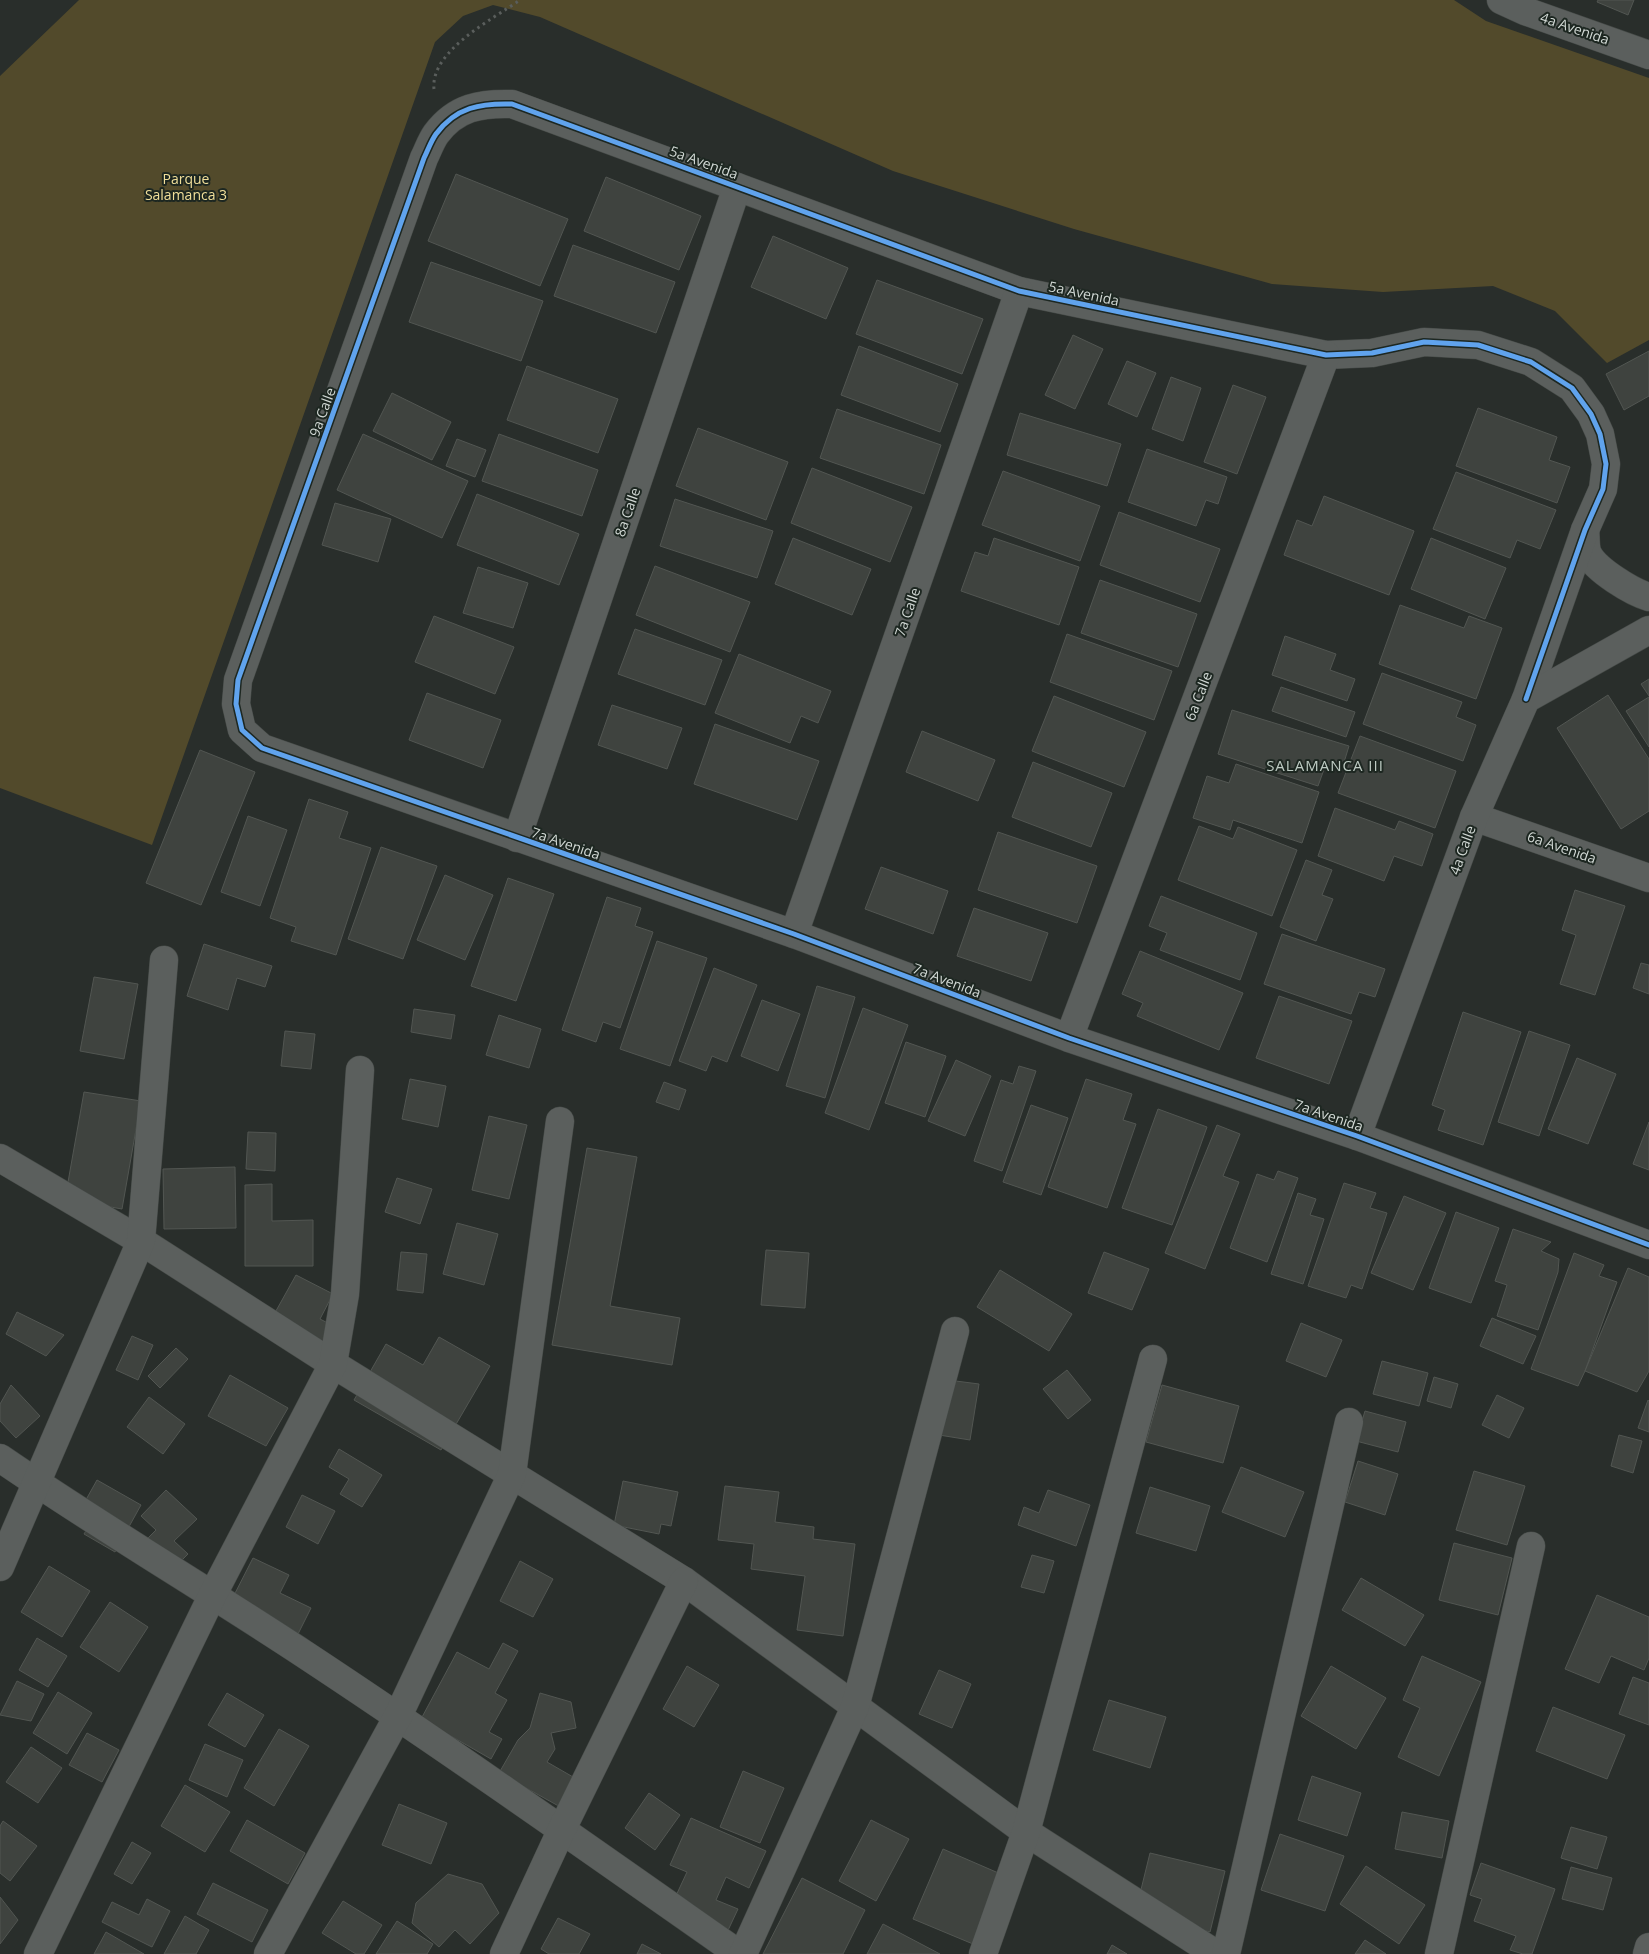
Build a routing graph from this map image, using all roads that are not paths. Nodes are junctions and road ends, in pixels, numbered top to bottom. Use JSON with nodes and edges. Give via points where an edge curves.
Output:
{"nodes":[{"id":1,"x":1501,"y":0,"type":"edge"},
{"id":2,"x":1649,"y":55,"type":"edge"},
{"id":3,"x":455,"y":116,"type":"joint"},
{"id":4,"x":737,"y":186,"type":"junction"},
{"id":5,"x":1019,"y":291,"type":"junction"},
{"id":6,"x":1326,"y":355,"type":"junction"},
{"id":7,"x":1585,"y":530,"type":"junction"},
{"id":8,"x":1649,"y":597,"type":"edge"},
{"id":9,"x":1649,"y":630,"type":"edge"},
{"id":10,"x":1526,"y":699,"type":"junction"},
{"id":11,"x":242,"y":730,"type":"joint"},
{"id":12,"x":1474,"y":817,"type":"junction"},
{"id":13,"x":517,"y":838,"type":"junction"},
{"id":14,"x":1649,"y":878,"type":"edge"},
{"id":15,"x":794,"y":934,"type":"junction"},
{"id":16,"x":164,"y":960,"type":"dead end"},
{"id":17,"x":1069,"y":1038,"type":"junction"},
{"id":18,"x":360,"y":1070,"type":"dead end"},
{"id":19,"x":560,"y":1122,"type":"dead end"},
{"id":20,"x":1356,"y":1136,"type":"junction"},
{"id":21,"x":0,"y":1158,"type":"edge"},
{"id":22,"x":141,"y":1241,"type":"junction"},
{"id":23,"x":1649,"y":1245,"type":"edge"},
{"id":24,"x":955,"y":1331,"type":"dead end"},
{"id":25,"x":1153,"y":1359,"type":"dead end"},
{"id":26,"x":333,"y":1364,"type":"junction"},
{"id":27,"x":1349,"y":1422,"type":"dead end"},
{"id":28,"x":0,"y":1458,"type":"edge"},
{"id":29,"x":512,"y":1474,"type":"junction"},
{"id":30,"x":38,"y":1484,"type":"junction"},
{"id":31,"x":1531,"y":1546,"type":"dead end"},
{"id":32,"x":0,"y":1567,"type":"edge"},
{"id":33,"x":684,"y":1581,"type":"junction"},
{"id":34,"x":213,"y":1594,"type":"junction"},
{"id":35,"x":855,"y":1707,"type":"junction"},
{"id":36,"x":398,"y":1716,"type":"junction"},
{"id":37,"x":562,"y":1830,"type":"junction"},
{"id":38,"x":1026,"y":1832,"type":"junction"},
{"id":39,"x":1649,"y":1947,"type":"edge"},
{"id":40,"x":38,"y":1954,"type":"edge"},
{"id":41,"x":268,"y":1954,"type":"edge"},
{"id":42,"x":504,"y":1954,"type":"edge"},
{"id":43,"x":741,"y":1954,"type":"edge"},
{"id":44,"x":983,"y":1954,"type":"edge"},
{"id":45,"x":1216,"y":1954,"type":"edge"},
{"id":46,"x":1226,"y":1954,"type":"edge"},
{"id":47,"x":1439,"y":1954,"type":"edge"},
{"id":48,"x":1647,"y":1954,"type":"edge"}],
"edges":[{"from":1,"to":2,"type":"street","name":"4a Avenida"},
{"from":3,"to":4,"type":"street","name":"5a Avenida","via":[[485,104],[512,104]]},
{"from":3,"to":11,"type":"street","name":"9a Calle","via":[[436,134],[424,158],[238,680],[236,704]]},
{"from":4,"to":5,"type":"street","name":"5a Avenida"},
{"from":4,"to":13,"type":"street","name":"8a Calle"},
{"from":5,"to":6,"type":"street","name":"5a Avenida"},
{"from":5,"to":15,"type":"street","name":"7a Calle"},
{"from":6,"to":7,"type":"street","name":"5a Avenida","via":[[1372,352],[1424,342],[1478,345],[1532,362],[1572,388],[1600,434],[1606,464],[1603,489]]},
{"from":6,"to":17,"type":"street","name":"6a Calle"},
{"from":7,"to":8,"type":"street","via":[[1588,553],[1606,574]]},
{"from":7,"to":10,"type":"street","name":"4a Calle"},
{"from":9,"to":10,"type":"street"},
{"from":10,"to":12,"type":"street","name":"4a Calle"},
{"from":11,"to":13,"type":"street","name":"7a Avenida","via":[[262,748]]},
{"from":12,"to":14,"type":"street","name":"6a Avenida"},
{"from":12,"to":20,"type":"street","name":"4a Calle"},
{"from":13,"to":15,"type":"street","name":"7a Avenida"},
{"from":15,"to":17,"type":"street","name":"7a Avenida"},
{"from":16,"to":22,"type":"street"},
{"from":17,"to":20,"type":"street","name":"7a Avenida"},
{"from":18,"to":26,"type":"street","via":[[345,1294]]},
{"from":19,"to":29,"type":"street"},
{"from":20,"to":23,"type":"street","name":"7a Avenida"},
{"from":21,"to":22,"type":"street"},
{"from":22,"to":26,"type":"street"},
{"from":22,"to":30,"type":"street"},
{"from":24,"to":35,"type":"street"},
{"from":25,"to":38,"type":"street"},
{"from":26,"to":29,"type":"street"},
{"from":26,"to":34,"type":"street"},
{"from":27,"to":46,"type":"street"},
{"from":28,"to":30,"type":"street"},
{"from":29,"to":33,"type":"street"},
{"from":29,"to":36,"type":"street"},
{"from":30,"to":32,"type":"street"},
{"from":30,"to":34,"type":"street"},
{"from":31,"to":47,"type":"street"},
{"from":33,"to":35,"type":"street"},
{"from":33,"to":37,"type":"street"},
{"from":34,"to":36,"type":"street"},
{"from":34,"to":40,"type":"street"},
{"from":35,"to":38,"type":"street"},
{"from":35,"to":43,"type":"street"},
{"from":36,"to":37,"type":"street"},
{"from":36,"to":41,"type":"street"},
{"from":37,"to":42,"type":"street"},
{"from":37,"to":43,"type":"street"},
{"from":38,"to":44,"type":"street"},
{"from":38,"to":45,"type":"street"},
{"from":39,"to":48,"type":"street"}]}
